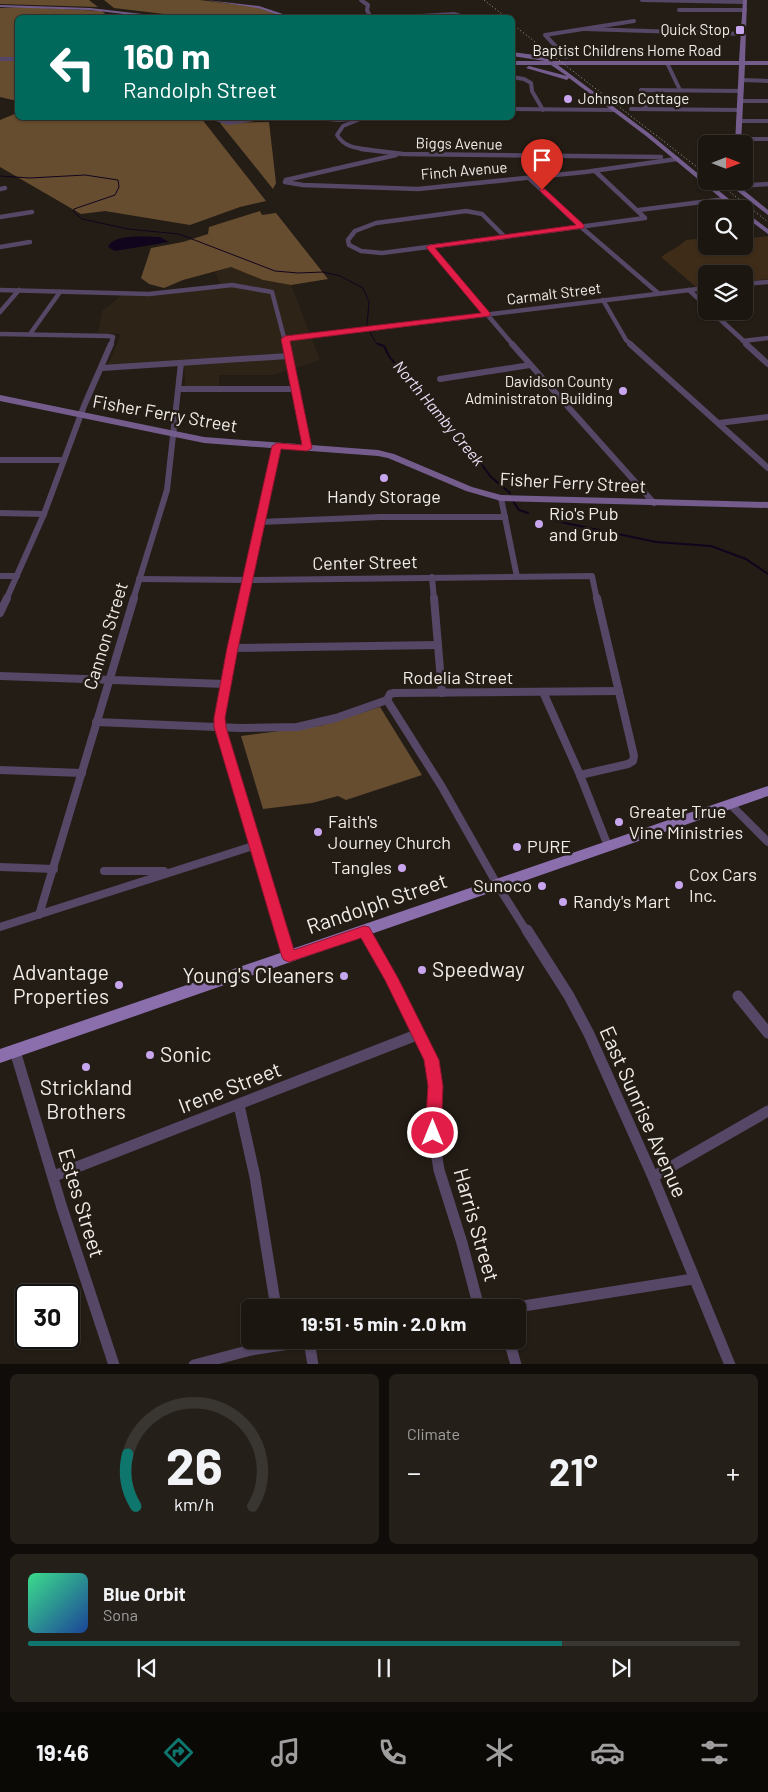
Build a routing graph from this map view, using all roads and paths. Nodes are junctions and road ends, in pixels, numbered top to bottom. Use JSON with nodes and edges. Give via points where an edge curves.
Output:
{"nodes":[{"id":1,"x":208,"y":0,"type":"edge"},
{"id":2,"x":360,"y":0,"type":"edge"},
{"id":3,"x":642,"y":0,"type":"edge"},
{"id":4,"x":745,"y":1,"type":"edge"},
{"id":5,"x":0,"y":6,"type":"edge"},
{"id":6,"x":679,"y":10,"type":"dead end"},
{"id":7,"x":745,"y":10,"type":"junction"},
{"id":8,"x":147,"y":15,"type":"edge"},
{"id":9,"x":284,"y":15,"type":"edge"},
{"id":10,"x":370,"y":15,"type":"edge"},
{"id":11,"x":437,"y":15,"type":"edge"},
{"id":12,"x":457,"y":15,"type":"edge"},
{"id":13,"x":634,"y":21,"type":"dead end"},
{"id":14,"x":584,"y":28,"type":"junction"},
{"id":15,"x":744,"y":34,"type":"junction"},
{"id":16,"x":515,"y":54,"type":"edge"},
{"id":17,"x":566,"y":57,"type":"dead end"},
{"id":18,"x":0,"y":59,"type":"edge"},
{"id":19,"x":15,"y":59,"type":"edge"},
{"id":20,"x":768,"y":63,"type":"edge"},
{"id":21,"x":515,"y":64,"type":"edge"},
{"id":22,"x":667,"y":64,"type":"junction"},
{"id":23,"x":742,"y":64,"type":"junction"},
{"id":24,"x":515,"y":65,"type":"edge"},
{"id":25,"x":515,"y":78,"type":"edge"},
{"id":26,"x":742,"y":80,"type":"junction"},
{"id":27,"x":768,"y":81,"type":"edge"},
{"id":28,"x":680,"y":90,"type":"junction"},
{"id":29,"x":740,"y":91,"type":"junction"},
{"id":30,"x":595,"y":95,"type":"junction"},
{"id":31,"x":740,"y":101,"type":"junction"},
{"id":32,"x":768,"y":101,"type":"edge"},
{"id":33,"x":631,"y":109,"type":"dead end"},
{"id":34,"x":646,"y":109,"type":"junction"},
{"id":35,"x":515,"y":110,"type":"edge"},
{"id":36,"x":542,"y":110,"type":"junction"},
{"id":37,"x":614,"y":110,"type":"junction"},
{"id":38,"x":740,"y":110,"type":"junction"},
{"id":39,"x":217,"y":120,"type":"edge"},
{"id":40,"x":250,"y":120,"type":"edge"},
{"id":41,"x":358,"y":120,"type":"edge"},
{"id":42,"x":738,"y":121,"type":"junction"},
{"id":43,"x":768,"y":121,"type":"edge"},
{"id":44,"x":738,"y":135,"type":"edge"},
{"id":45,"x":768,"y":139,"type":"edge"},
{"id":46,"x":753,"y":140,"type":"edge"},
{"id":47,"x":403,"y":154,"type":"junction"},
{"id":48,"x":677,"y":159,"type":"junction"},
{"id":49,"x":595,"y":170,"type":"junction"},
{"id":50,"x":529,"y":178,"type":"junction"},
{"id":51,"x":753,"y":184,"type":"edge"},
{"id":52,"x":768,"y":184,"type":"edge"},
{"id":53,"x":739,"y":190,"type":"edge"},
{"id":54,"x":725,"y":199,"type":"joint"},
{"id":55,"x":639,"y":210,"type":"junction"},
{"id":56,"x":32,"y":212,"type":"dead end"},
{"id":57,"x":768,"y":213,"type":"edge"},
{"id":58,"x":0,"y":217,"type":"edge"},
{"id":59,"x":753,"y":220,"type":"edge"},
{"id":60,"x":581,"y":227,"type":"junction"},
{"id":61,"x":768,"y":232,"type":"edge"},
{"id":62,"x":505,"y":237,"type":"junction"},
{"id":63,"x":30,"y":242,"type":"dead end"},
{"id":64,"x":0,"y":247,"type":"edge"},
{"id":65,"x":430,"y":247,"type":"junction"},
{"id":66,"x":768,"y":282,"type":"edge"},
{"id":67,"x":753,"y":283,"type":"edge"},
{"id":68,"x":698,"y":289,"type":"edge"},
{"id":69,"x":0,"y":290,"type":"edge"},
{"id":70,"x":19,"y":290,"type":"junction"},
{"id":71,"x":689,"y":290,"type":"junction"},
{"id":72,"x":60,"y":292,"type":"junction"},
{"id":73,"x":658,"y":293,"type":"junction"},
{"id":74,"x":698,"y":298,"type":"edge"},
{"id":75,"x":603,"y":300,"type":"junction"},
{"id":76,"x":0,"y":312,"type":"edge"},
{"id":77,"x":487,"y":315,"type":"junction"},
{"id":78,"x":721,"y":320,"type":"edge"},
{"id":79,"x":0,"y":334,"type":"edge"},
{"id":80,"x":30,"y":334,"type":"junction"},
{"id":81,"x":768,"y":338,"type":"edge"},
{"id":82,"x":285,"y":339,"type":"junction"},
{"id":83,"x":743,"y":341,"type":"junction"},
{"id":84,"x":288,"y":356,"type":"junction"},
{"id":85,"x":181,"y":363,"type":"junction"},
{"id":86,"x":768,"y":364,"type":"edge"},
{"id":87,"x":530,"y":365,"type":"junction"},
{"id":88,"x":102,"y":368,"type":"junction"},
{"id":89,"x":440,"y":379,"type":"dead end"},
{"id":90,"x":179,"y":389,"type":"junction"},
{"id":91,"x":295,"y":389,"type":"junction"},
{"id":92,"x":0,"y":398,"type":"edge"},
{"id":93,"x":82,"y":415,"type":"junction"},
{"id":94,"x":768,"y":417,"type":"edge"},
{"id":95,"x":719,"y":423,"type":"junction"},
{"id":96,"x":173,"y":435,"type":"junction"},
{"id":97,"x":277,"y":446,"type":"junction"},
{"id":98,"x":307,"y":448,"type":"junction"},
{"id":99,"x":0,"y":460,"type":"edge"},
{"id":100,"x":64,"y":460,"type":"junction"},
{"id":101,"x":768,"y":468,"type":"edge"},
{"id":102,"x":501,"y":498,"type":"junction"},
{"id":103,"x":654,"y":503,"type":"junction"},
{"id":104,"x":768,"y":505,"type":"edge"},
{"id":105,"x":0,"y":513,"type":"edge"},
{"id":106,"x":44,"y":514,"type":"junction"},
{"id":107,"x":505,"y":517,"type":"junction"},
{"id":108,"x":260,"y":522,"type":"junction"},
{"id":109,"x":0,"y":576,"type":"edge"},
{"id":110,"x":17,"y":576,"type":"junction"},
{"id":111,"x":432,"y":577,"type":"junction"},
{"id":112,"x":518,"y":577,"type":"junction"},
{"id":113,"x":140,"y":579,"type":"junction"},
{"id":114,"x":247,"y":580,"type":"junction"},
{"id":115,"x":0,"y":613,"type":"edge"},
{"id":116,"x":438,"y":645,"type":"junction"},
{"id":117,"x":232,"y":648,"type":"junction"},
{"id":118,"x":0,"y":676,"type":"edge"},
{"id":119,"x":108,"y":681,"type":"junction"},
{"id":120,"x":225,"y":684,"type":"junction"},
{"id":121,"x":619,"y":691,"type":"junction"},
{"id":122,"x":543,"y":692,"type":"junction"},
{"id":123,"x":442,"y":693,"type":"junction"},
{"id":124,"x":386,"y":700,"type":"junction"},
{"id":125,"x":96,"y":722,"type":"junction"},
{"id":126,"x":220,"y":727,"type":"junction"},
{"id":127,"x":0,"y":770,"type":"edge"},
{"id":128,"x":82,"y":773,"type":"junction"},
{"id":129,"x":580,"y":775,"type":"junction"},
{"id":130,"x":768,"y":791,"type":"edge"},
{"id":131,"x":730,"y":804,"type":"junction"},
{"id":132,"x":768,"y":842,"type":"edge"},
{"id":133,"x":256,"y":845,"type":"junction"},
{"id":134,"x":608,"y":846,"type":"junction"},
{"id":135,"x":0,"y":867,"type":"edge"},
{"id":136,"x":54,"y":869,"type":"junction"},
{"id":137,"x":104,"y":870,"type":"dead end"},
{"id":138,"x":171,"y":871,"type":"junction"},
{"id":139,"x":498,"y":886,"type":"junction"},
{"id":140,"x":39,"y":915,"type":"junction"},
{"id":141,"x":0,"y":927,"type":"edge"},
{"id":142,"x":364,"y":931,"type":"junction"},
{"id":143,"x":289,"y":957,"type":"junction"},
{"id":144,"x":738,"y":996,"type":"dead end"},
{"id":145,"x":768,"y":1033,"type":"edge"},
{"id":146,"x":419,"y":1034,"type":"junction"},
{"id":147,"x":15,"y":1051,"type":"junction"},
{"id":148,"x":0,"y":1056,"type":"edge"},
{"id":149,"x":239,"y":1105,"type":"junction"},
{"id":150,"x":768,"y":1111,"type":"edge"},
{"id":151,"x":54,"y":1176,"type":"junction"},
{"id":152,"x":653,"y":1177,"type":"junction"},
{"id":153,"x":694,"y":1278,"type":"junction"},
{"id":154,"x":275,"y":1299,"type":"edge"},
{"id":155,"x":477,"y":1299,"type":"edge"},
{"id":156,"x":526,"y":1306,"type":"edge"},
{"id":157,"x":255,"y":1349,"type":"edge"},
{"id":158,"x":312,"y":1349,"type":"edge"},
{"id":159,"x":512,"y":1349,"type":"edge"},
{"id":160,"x":114,"y":1364,"type":"edge"},
{"id":161,"x":194,"y":1364,"type":"edge"},
{"id":162,"x":313,"y":1364,"type":"edge"},
{"id":163,"x":516,"y":1364,"type":"edge"},
{"id":164,"x":730,"y":1364,"type":"edge"}],
"edges":[{"from":1,"to":9,"type":"street","via":[[259,7]]},
{"from":2,"to":10,"type":"street","via":[[368,5]]},
{"from":3,"to":4,"type":"street"},
{"from":4,"to":7,"type":"street"},
{"from":5,"to":8,"type":"street","via":[[90,9]]},
{"from":6,"to":7,"type":"street"},
{"from":7,"to":15,"type":"street"},
{"from":11,"to":12,"type":"street"},
{"from":13,"to":14,"type":"street"},
{"from":14,"to":15,"type":"street"},
{"from":14,"to":17,"type":"street","via":[[545,35]]},
{"from":15,"to":23,"type":"street"},
{"from":16,"to":30,"type":"street","via":[[550,61]]},
{"from":18,"to":19,"type":"street"},
{"from":20,"to":23,"type":"street","name":"Baptist Childrens Home Road"},
{"from":21,"to":22,"type":"street","name":"Baptist Childrens Home Road"},
{"from":22,"to":23,"type":"street","name":"Baptist Childrens Home Road"},
{"from":22,"to":28,"type":"street"},
{"from":23,"to":26,"type":"street"},
{"from":24,"to":30,"type":"street","via":[[557,75]]},
{"from":25,"to":36,"type":"street","via":[[531,83]]},
{"from":26,"to":27,"type":"street"},
{"from":26,"to":29,"type":"street"},
{"from":28,"to":29,"type":"street"},
{"from":28,"to":34,"type":"street","via":[[640,91]]},
{"from":29,"to":31,"type":"street"},
{"from":30,"to":37,"type":"street"},
{"from":31,"to":32,"type":"street"},
{"from":31,"to":38,"type":"street"},
{"from":33,"to":34,"type":"street"},
{"from":34,"to":38,"type":"street"},
{"from":35,"to":36,"type":"street"},
{"from":36,"to":37,"type":"street"},
{"from":37,"to":48,"type":"street"},
{"from":38,"to":42,"type":"street"},
{"from":39,"to":40,"type":"street"},
{"from":41,"to":47,"type":"street","name":"Biggs Avenue","via":[[337,132],[342,143],[355,148]]},
{"from":42,"to":43,"type":"street"},
{"from":42,"to":44,"type":"street"},
{"from":45,"to":46,"type":"street"},
{"from":47,"to":48,"type":"street","name":"Biggs Avenue"},
{"from":47,"to":50,"type":"street","name":"Finch Avenue","via":[[286,182],[390,189]]},
{"from":48,"to":49,"type":"street","name":"Finch Avenue"},
{"from":48,"to":54,"type":"street"},
{"from":49,"to":50,"type":"street","name":"Finch Avenue"},
{"from":49,"to":55,"type":"street"},
{"from":50,"to":60,"type":"street"},
{"from":51,"to":52,"type":"street"},
{"from":53,"to":57,"type":"street"},
{"from":54,"to":55,"type":"street"},
{"from":55,"to":60,"type":"street","via":[[645,218]]},
{"from":56,"to":58,"type":"street"},
{"from":59,"to":61,"type":"street"},
{"from":60,"to":62,"type":"street"},
{"from":60,"to":73,"type":"street"},
{"from":62,"to":65,"type":"street"},
{"from":62,"to":65,"type":"street","via":[[482,214],[466,211],[376,222],[355,231],[348,240],[354,248],[371,252]]},
{"from":63,"to":64,"type":"street"},
{"from":65,"to":77,"type":"street"},
{"from":66,"to":67,"type":"street"},
{"from":68,"to":71,"type":"street","name":"Carmalt Street"},
{"from":69,"to":70,"type":"street"},
{"from":70,"to":72,"type":"street"},
{"from":70,"to":76,"type":"street"},
{"from":71,"to":73,"type":"street","name":"Carmalt Street"},
{"from":71,"to":74,"type":"street"},
{"from":72,"to":80,"type":"street"},
{"from":72,"to":82,"type":"street","via":[[149,294],[228,285],[269,291],[273,294]]},
{"from":73,"to":75,"type":"street","name":"Carmalt Street"},
{"from":75,"to":77,"type":"street","name":"Carmalt Street"},
{"from":75,"to":95,"type":"street","via":[[626,340]]},
{"from":77,"to":82,"type":"street","name":"Carmalt Street"},
{"from":77,"to":87,"type":"street"},
{"from":78,"to":83,"type":"street"},
{"from":79,"to":80,"type":"street"},
{"from":80,"to":88,"type":"street","via":[[113,337]]},
{"from":81,"to":83,"type":"street"},
{"from":82,"to":84,"type":"street"},
{"from":83,"to":86,"type":"street"},
{"from":84,"to":85,"type":"street"},
{"from":84,"to":91,"type":"street"},
{"from":85,"to":88,"type":"street"},
{"from":85,"to":90,"type":"street","name":"Cannon Street"},
{"from":87,"to":89,"type":"street"},
{"from":87,"to":103,"type":"street"},
{"from":88,"to":93,"type":"street"},
{"from":90,"to":91,"type":"street"},
{"from":90,"to":96,"type":"street","name":"Cannon Street"},
{"from":91,"to":98,"type":"street"},
{"from":92,"to":93,"type":"street","name":"Fisher Ferry Street"},
{"from":93,"to":96,"type":"street","name":"Fisher Ferry Street"},
{"from":93,"to":100,"type":"street"},
{"from":94,"to":95,"type":"street"},
{"from":95,"to":101,"type":"street"},
{"from":96,"to":97,"type":"street","name":"Fisher Ferry Street","via":[[215,442]]},
{"from":96,"to":113,"type":"street","name":"Cannon Street","via":[[171,474]]},
{"from":97,"to":98,"type":"street","name":"Fisher Ferry Street"},
{"from":97,"to":108,"type":"street"},
{"from":98,"to":102,"type":"street","name":"Fisher Ferry Street","via":[[385,454],[468,489]]},
{"from":99,"to":100,"type":"street"},
{"from":100,"to":106,"type":"street"},
{"from":102,"to":103,"type":"street","name":"Fisher Ferry Street"},
{"from":102,"to":107,"type":"street"},
{"from":103,"to":104,"type":"street","name":"Fisher Ferry Street"},
{"from":105,"to":106,"type":"street"},
{"from":106,"to":110,"type":"street"},
{"from":107,"to":108,"type":"street","via":[[371,517]]},
{"from":107,"to":112,"type":"street"},
{"from":108,"to":114,"type":"street"},
{"from":109,"to":110,"type":"street"},
{"from":110,"to":115,"type":"street"},
{"from":111,"to":112,"type":"street","name":"Center Street"},
{"from":111,"to":114,"type":"street","name":"Center Street"},
{"from":111,"to":116,"type":"street"},
{"from":112,"to":121,"type":"street","name":"Center Street","via":[[592,576]]},
{"from":113,"to":114,"type":"street","name":"Center Street"},
{"from":113,"to":119,"type":"street","name":"Cannon Street"},
{"from":114,"to":117,"type":"street"},
{"from":116,"to":117,"type":"street"},
{"from":116,"to":123,"type":"street"},
{"from":117,"to":120,"type":"street"},
{"from":118,"to":119,"type":"street"},
{"from":119,"to":120,"type":"street"},
{"from":119,"to":125,"type":"street","name":"Cannon Street"},
{"from":120,"to":126,"type":"street"},
{"from":121,"to":122,"type":"street","name":"Rodelia Street"},
{"from":121,"to":129,"type":"street","via":[[633,761]]},
{"from":122,"to":123,"type":"street","name":"Rodelia Street"},
{"from":122,"to":129,"type":"street"},
{"from":123,"to":124,"type":"street","name":"Rodelia Street","via":[[394,693]]},
{"from":124,"to":126,"type":"street","name":"Rodelia Street","via":[[312,724]]},
{"from":124,"to":139,"type":"street","name":"East Sunrise Avenue","via":[[442,787]]},
{"from":125,"to":126,"type":"street","name":"Rodelia Street"},
{"from":125,"to":128,"type":"street","name":"Cannon Street"},
{"from":126,"to":133,"type":"street"},
{"from":127,"to":128,"type":"street"},
{"from":128,"to":136,"type":"street","name":"Cannon Street"},
{"from":129,"to":134,"type":"street"},
{"from":130,"to":131,"type":"main road","name":"Randolph Street"},
{"from":131,"to":132,"type":"street"},
{"from":131,"to":134,"type":"main road","name":"Randolph Street"},
{"from":133,"to":138,"type":"street"},
{"from":133,"to":143,"type":"street"},
{"from":134,"to":139,"type":"main road","name":"Randolph Street"},
{"from":135,"to":136,"type":"street"},
{"from":136,"to":140,"type":"street","name":"Cannon Street"},
{"from":137,"to":138,"type":"street"},
{"from":138,"to":140,"type":"street"},
{"from":139,"to":142,"type":"main road","name":"Randolph Street"},
{"from":139,"to":152,"type":"street","name":"East Sunrise Avenue","via":[[569,996]]},
{"from":140,"to":141,"type":"street"},
{"from":142,"to":143,"type":"main road","name":"Randolph Street"},
{"from":142,"to":146,"type":"street","name":"Harris Street"},
{"from":143,"to":147,"type":"main road","name":"Randolph Street"},
{"from":144,"to":145,"type":"street"},
{"from":146,"to":149,"type":"street","name":"Irene Street"},
{"from":146,"to":155,"type":"street","name":"Harris Street","via":[[435,1078],[433,1133],[439,1170]]},
{"from":147,"to":148,"type":"main road","name":"Randolph Street"},
{"from":147,"to":151,"type":"street","name":"Estes Street"},
{"from":149,"to":151,"type":"street","name":"Irene Street"},
{"from":149,"to":154,"type":"street","via":[[255,1177]]},
{"from":150,"to":152,"type":"street"},
{"from":151,"to":160,"type":"street","name":"Estes Street"},
{"from":152,"to":153,"type":"street","name":"East Sunrise Avenue"},
{"from":153,"to":156,"type":"street"},
{"from":153,"to":164,"type":"street","name":"East Sunrise Avenue"},
{"from":157,"to":161,"type":"street"},
{"from":158,"to":162,"type":"street"},
{"from":159,"to":163,"type":"street"}]}
